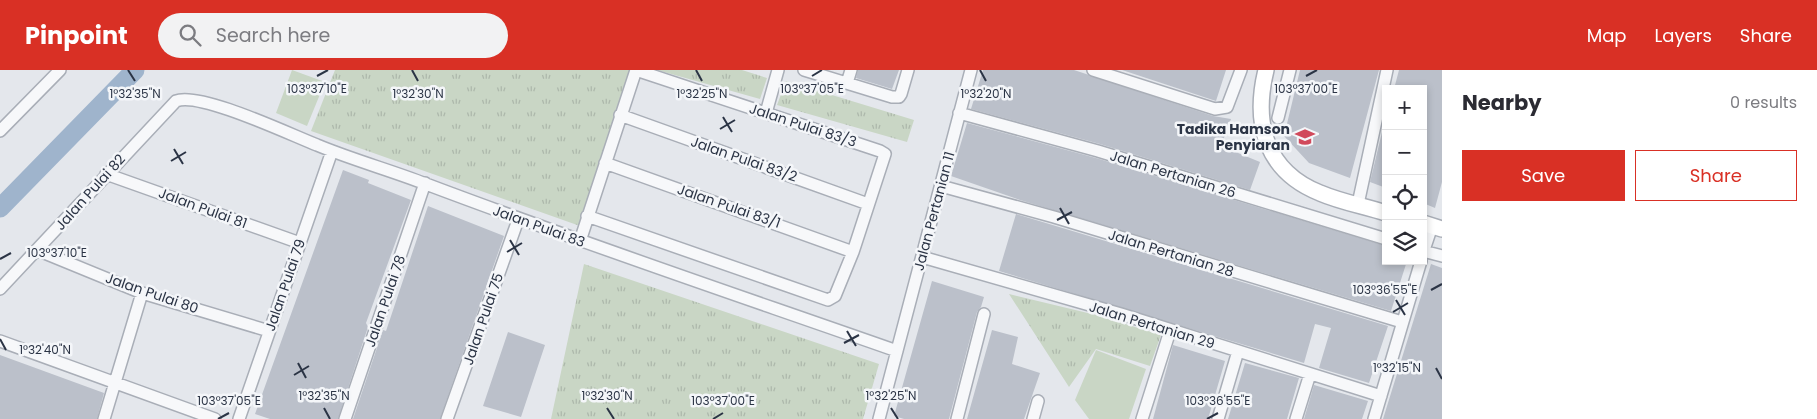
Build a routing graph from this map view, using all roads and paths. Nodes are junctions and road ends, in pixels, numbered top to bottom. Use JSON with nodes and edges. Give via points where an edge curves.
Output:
{"nodes":[{"id":1,"x":60,"y":70,"type":"edge"},
{"id":2,"x":636,"y":70,"type":"edge"},
{"id":3,"x":778,"y":70,"type":"edge"},
{"id":4,"x":804,"y":70,"type":"edge"},
{"id":5,"x":851,"y":70,"type":"edge"},
{"id":6,"x":908,"y":70,"type":"edge"},
{"id":7,"x":971,"y":70,"type":"edge"},
{"id":8,"x":1094,"y":70,"type":"edge"},
{"id":9,"x":1241,"y":70,"type":"edge"},
{"id":10,"x":1266,"y":70,"type":"edge"},
{"id":11,"x":1290,"y":70,"type":"edge"},
{"id":12,"x":1387,"y":70,"type":"edge"},
{"id":13,"x":848,"y":83,"type":"junction"},
{"id":14,"x":182,"y":98,"type":"joint"},
{"id":15,"x":766,"y":113,"type":"junction"},
{"id":16,"x":959,"y":113,"type":"junction"},
{"id":17,"x":620,"y":115,"type":"junction"},
{"id":18,"x":1278,"y":118,"type":"dead end"},
{"id":19,"x":0,"y":131,"type":"edge"},
{"id":20,"x":332,"y":151,"type":"junction"},
{"id":21,"x":605,"y":163,"type":"junction"},
{"id":22,"x":106,"y":174,"type":"junction"},
{"id":23,"x":425,"y":183,"type":"junction"},
{"id":24,"x":940,"y":186,"type":"junction"},
{"id":25,"x":868,"y":204,"type":"junction"},
{"id":26,"x":1358,"y":204,"type":"junction"},
{"id":27,"x":1382,"y":212,"type":"edge"},
{"id":28,"x":586,"y":216,"type":"junction"},
{"id":29,"x":518,"y":220,"type":"junction"},
{"id":30,"x":1432,"y":226,"type":"edge"},
{"id":31,"x":1382,"y":238,"type":"edge"},
{"id":32,"x":1427,"y":240,"type":"edge"},
{"id":33,"x":580,"y":241,"type":"junction"},
{"id":34,"x":300,"y":243,"type":"junction"},
{"id":35,"x":37,"y":250,"type":"junction"},
{"id":36,"x":853,"y":252,"type":"junction"},
{"id":37,"x":1427,"y":253,"type":"edge"},
{"id":38,"x":1442,"y":256,"type":"edge"},
{"id":39,"x":922,"y":258,"type":"junction"},
{"id":40,"x":1420,"y":265,"type":"edge"},
{"id":41,"x":0,"y":289,"type":"edge"},
{"id":42,"x":142,"y":293,"type":"junction"},
{"id":43,"x":984,"y":314,"type":"dead end"},
{"id":44,"x":1402,"y":322,"type":"junction"},
{"id":45,"x":270,"y":331,"type":"junction"},
{"id":46,"x":1170,"y":331,"type":"junction"},
{"id":47,"x":0,"y":341,"type":"edge"},
{"id":48,"x":897,"y":351,"type":"junction"},
{"id":49,"x":1238,"y":351,"type":"junction"},
{"id":50,"x":1310,"y":374,"type":"junction"},
{"id":51,"x":115,"y":383,"type":"junction"},
{"id":52,"x":1381,"y":396,"type":"junction"},
{"id":53,"x":1038,"y":402,"type":"dead end"},
{"id":54,"x":104,"y":419,"type":"edge"},
{"id":55,"x":215,"y":419,"type":"edge"},
{"id":56,"x":239,"y":419,"type":"edge"},
{"id":57,"x":345,"y":419,"type":"edge"},
{"id":58,"x":447,"y":419,"type":"edge"},
{"id":59,"x":879,"y":419,"type":"edge"},
{"id":60,"x":957,"y":419,"type":"edge"},
{"id":61,"x":1033,"y":419,"type":"edge"},
{"id":62,"x":1142,"y":419,"type":"edge"},
{"id":63,"x":1218,"y":419,"type":"edge"},
{"id":64,"x":1296,"y":419,"type":"edge"},
{"id":65,"x":1374,"y":419,"type":"edge"}],
"edges":[{"from":1,"to":19,"type":"street"},
{"from":2,"to":15,"type":"street","name":"Jalan Pulai 83/3"},
{"from":2,"to":17,"type":"street"},
{"from":3,"to":15,"type":"street"},
{"from":4,"to":13,"type":"street"},
{"from":5,"to":13,"type":"street"},
{"from":6,"to":13,"type":"street","via":[[898,97]]},
{"from":7,"to":16,"type":"street","name":"Jalan Pertanian 11"},
{"from":8,"to":9,"type":"street","via":[[1215,109],[1227,107]]},
{"from":10,"to":26,"type":"street","via":[[1260,115],[1276,159],[1288,174],[1308,188]]},
{"from":11,"to":18,"type":"street"},
{"from":12,"to":26,"type":"street"},
{"from":14,"to":20,"type":"street","name":"Jalan Pulai 83","via":[[212,104]]},
{"from":14,"to":22,"type":"street","name":"Jalan Pulai 82"},
{"from":15,"to":25,"type":"street","name":"Jalan Pulai 83/3","via":[[885,154]]},
{"from":16,"to":24,"type":"street","name":"Jalan Pertanian 11"},
{"from":16,"to":31,"type":"street","name":"Jalan Pertanian 26"},
{"from":17,"to":21,"type":"street"},
{"from":17,"to":25,"type":"street","name":"Jalan Pulai 83/2"},
{"from":20,"to":23,"type":"street","name":"Jalan Pulai 83"},
{"from":20,"to":34,"type":"street","name":"Jalan Pulai 79"},
{"from":21,"to":28,"type":"street"},
{"from":21,"to":36,"type":"street","name":"Jalan Pulai 83/1"},
{"from":22,"to":34,"type":"street","name":"Jalan Pulai 81"},
{"from":22,"to":35,"type":"street","name":"Jalan Pulai 82"},
{"from":23,"to":29,"type":"street","name":"Jalan Pulai 83"},
{"from":23,"to":57,"type":"street","name":"Jalan Pulai 78"},
{"from":24,"to":39,"type":"street","name":"Jalan Pertanian 11"},
{"from":24,"to":44,"type":"street","name":"Jalan Pertanian 28"},
{"from":25,"to":36,"type":"street"},
{"from":26,"to":27,"type":"street"},
{"from":28,"to":33,"type":"street"},
{"from":28,"to":36,"type":"street","via":[[828,300],[835,296]]},
{"from":29,"to":33,"type":"street","name":"Jalan Pulai 83"},
{"from":29,"to":58,"type":"street","name":"Jalan Pulai 75"},
{"from":30,"to":32,"type":"street"},
{"from":33,"to":48,"type":"street","name":"Jalan Pulai 83"},
{"from":34,"to":45,"type":"street","name":"Jalan Pulai 79"},
{"from":35,"to":41,"type":"street","name":"Jalan Pulai 82"},
{"from":35,"to":42,"type":"street","name":"Jalan Pulai 80"},
{"from":37,"to":38,"type":"street"},
{"from":39,"to":46,"type":"street","name":"Jalan Pertanian 29"},
{"from":39,"to":48,"type":"street","name":"Jalan Pertanian 11"},
{"from":40,"to":44,"type":"street"},
{"from":42,"to":45,"type":"street","name":"Jalan Pulai 80"},
{"from":42,"to":51,"type":"street"},
{"from":43,"to":60,"type":"street"},
{"from":44,"to":52,"type":"street"},
{"from":45,"to":56,"type":"street","name":"Jalan Pulai 79"},
{"from":46,"to":49,"type":"street","name":"Jalan Pertanian 29"},
{"from":46,"to":62,"type":"street"},
{"from":47,"to":51,"type":"street"},
{"from":48,"to":59,"type":"street","name":"Jalan Pertanian 11"},
{"from":49,"to":50,"type":"street","name":"Jalan Pertanian 29"},
{"from":49,"to":63,"type":"street"},
{"from":50,"to":52,"type":"street","name":"Jalan Pertanian 29"},
{"from":50,"to":64,"type":"street"},
{"from":51,"to":54,"type":"street"},
{"from":51,"to":55,"type":"street"},
{"from":52,"to":65,"type":"street"},
{"from":53,"to":61,"type":"street"}]}
